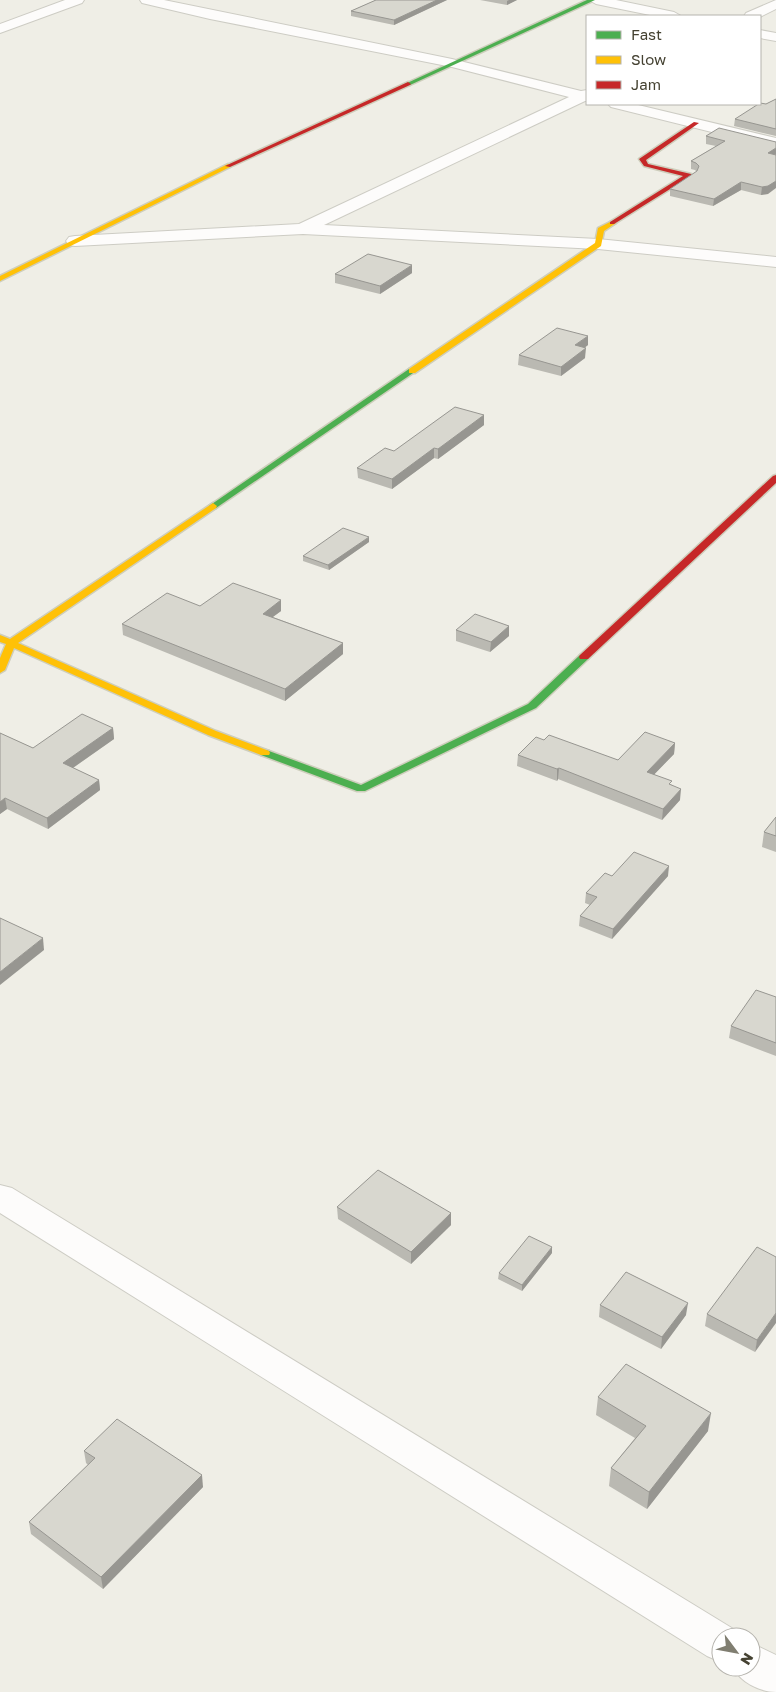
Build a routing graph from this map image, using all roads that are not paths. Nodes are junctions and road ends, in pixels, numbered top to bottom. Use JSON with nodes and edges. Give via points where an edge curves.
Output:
{"nodes":[{"id":1,"x":77,"y":0,"type":"edge"},
{"id":2,"x":146,"y":0,"type":"edge"},
{"id":3,"x":594,"y":0,"type":"edge"},
{"id":4,"x":207,"y":4,"type":"edge"},
{"id":5,"x":776,"y":4,"type":"edge"},
{"id":6,"x":669,"y":15,"type":"edge"},
{"id":7,"x":753,"y":15,"type":"edge"},
{"id":8,"x":0,"y":29,"type":"edge"},
{"id":9,"x":761,"y":34,"type":"edge"},
{"id":10,"x":776,"y":38,"type":"edge"},
{"id":11,"x":452,"y":64,"type":"junction"},
{"id":12,"x":586,"y":95,"type":"edge"},
{"id":13,"x":620,"y":105,"type":"edge"},
{"id":14,"x":696,"y":123,"type":"junction"},
{"id":15,"x":776,"y":143,"type":"edge"},
{"id":16,"x":303,"y":229,"type":"junction"},
{"id":17,"x":75,"y":241,"type":"junction"},
{"id":18,"x":598,"y":244,"type":"junction"},
{"id":19,"x":776,"y":262,"type":"edge"},
{"id":20,"x":0,"y":279,"type":"edge"},
{"id":21,"x":776,"y":478,"type":"edge"},
{"id":22,"x":0,"y":638,"type":"edge"},
{"id":23,"x":11,"y":643,"type":"junction"},
{"id":24,"x":0,"y":670,"type":"edge"},
{"id":25,"x":0,"y":1197,"type":"edge"},
{"id":26,"x":711,"y":1637,"type":"edge"},
{"id":27,"x":761,"y":1668,"type":"edge"},
{"id":28,"x":776,"y":1677,"type":"edge"}],
"edges":[{"from":1,"to":8,"type":"street"},
{"from":2,"to":4,"type":"street"},
{"from":3,"to":6,"type":"street"},
{"from":3,"to":11,"type":"street"},
{"from":4,"to":11,"type":"street"},
{"from":5,"to":7,"type":"street"},
{"from":9,"to":10,"type":"street"},
{"from":11,"to":12,"type":"street"},
{"from":11,"to":17,"type":"street","via":[[228,166]]},
{"from":12,"to":16,"type":"street"},
{"from":13,"to":14,"type":"street"},
{"from":14,"to":15,"type":"street"},
{"from":14,"to":18,"type":"street","via":[[642,159],[646,165],[689,174],[601,230]]},
{"from":16,"to":17,"type":"street"},
{"from":16,"to":18,"type":"street"},
{"from":17,"to":20,"type":"street"},
{"from":18,"to":19,"type":"street"},
{"from":18,"to":23,"type":"street"},
{"from":21,"to":23,"type":"street","via":[[532,706],[361,789],[212,733]]},
{"from":22,"to":23,"type":"street"},
{"from":23,"to":24,"type":"street"},
{"from":25,"to":26,"type":"street"},
{"from":27,"to":28,"type":"street"}]}
